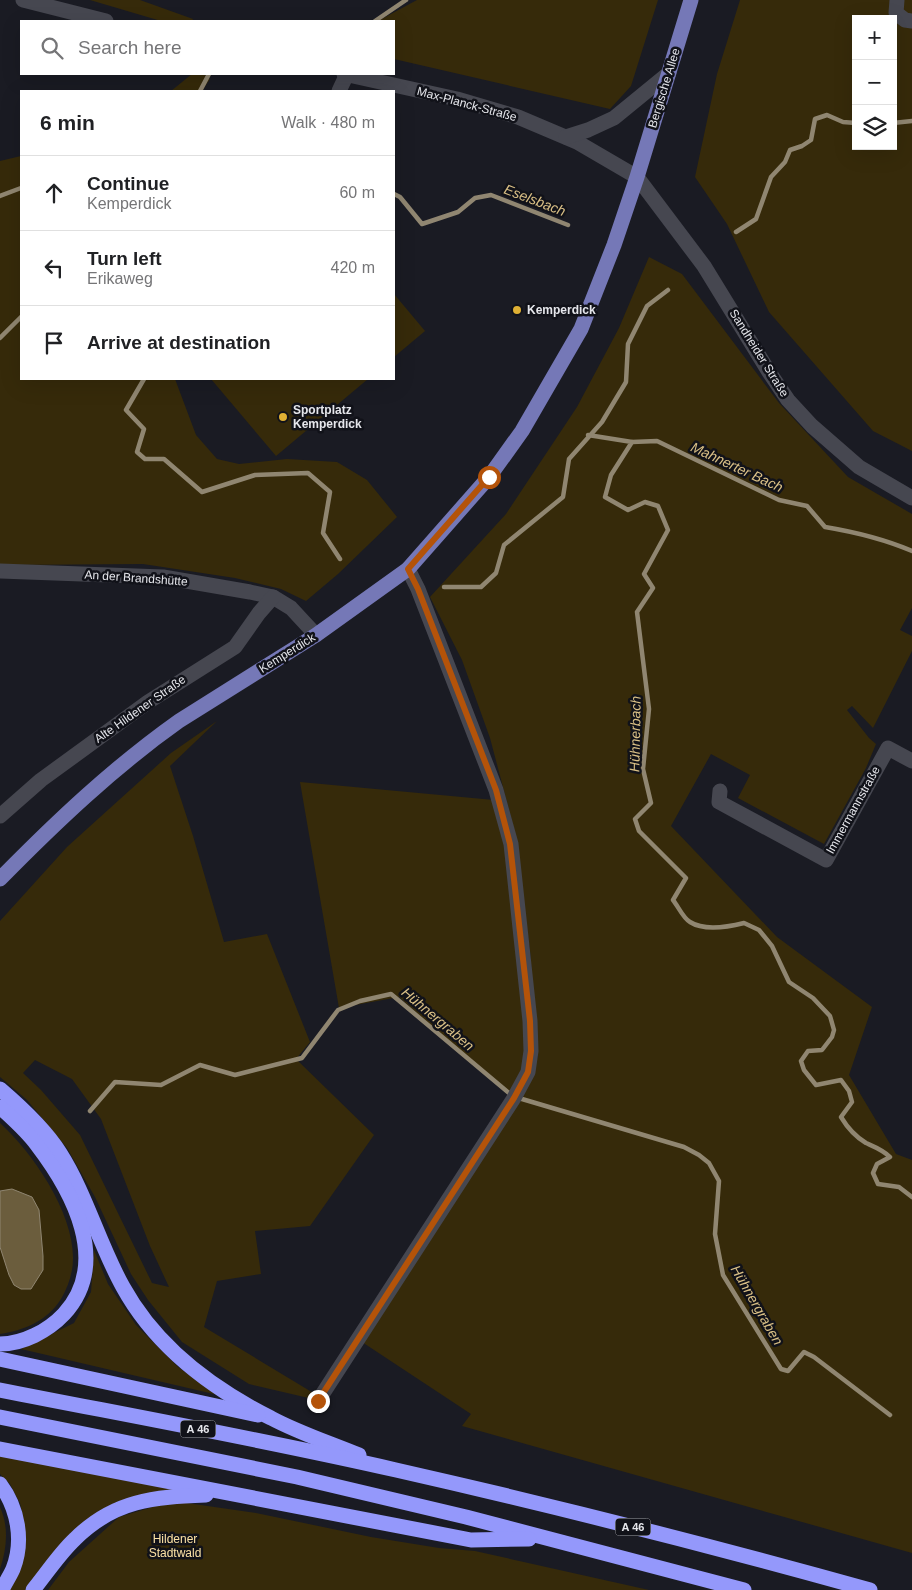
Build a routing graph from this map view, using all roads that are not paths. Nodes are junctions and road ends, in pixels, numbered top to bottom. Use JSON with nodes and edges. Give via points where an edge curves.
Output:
{"nodes":[{"id":1,"x":23,"y":0,"type":"edge"},
{"id":2,"x":691,"y":0,"type":"edge"},
{"id":3,"x":897,"y":0,"type":"edge"},
{"id":4,"x":102,"y":20,"type":"edge"},
{"id":5,"x":912,"y":21,"type":"edge"},
{"id":6,"x":669,"y":73,"type":"junction"},
{"id":7,"x":346,"y":75,"type":"edge"},
{"id":8,"x":351,"y":75,"type":"edge"},
{"id":9,"x":339,"y":90,"type":"edge"},
{"id":10,"x":566,"y":137,"type":"junction"},
{"id":11,"x":638,"y":177,"type":"junction"},
{"id":12,"x":912,"y":498,"type":"edge"},
{"id":13,"x":408,"y":569,"type":"junction"},
{"id":14,"x":0,"y":570,"type":"edge"},
{"id":15,"x":272,"y":597,"type":"junction"},
{"id":16,"x":316,"y":635,"type":"junction"},
{"id":17,"x":912,"y":761,"type":"edge"},
{"id":18,"x":720,"y":791,"type":"dead end"},
{"id":19,"x":0,"y":816,"type":"edge"},
{"id":20,"x":0,"y":879,"type":"edge"},
{"id":21,"x":0,"y":1089,"type":"edge"},
{"id":22,"x":0,"y":1107,"type":"edge"},
{"id":23,"x":0,"y":1344,"type":"edge"},
{"id":24,"x":0,"y":1359,"type":"edge"},
{"id":25,"x":0,"y":1390,"type":"edge"},
{"id":26,"x":318,"y":1401,"type":"dead end"},
{"id":27,"x":0,"y":1417,"type":"edge"},
{"id":28,"x":272,"y":1418,"type":"junction"},
{"id":29,"x":0,"y":1449,"type":"edge"},
{"id":30,"x":395,"y":1470,"type":"junction"},
{"id":31,"x":0,"y":1484,"type":"edge"},
{"id":32,"x":233,"y":1494,"type":"junction"},
{"id":33,"x":550,"y":1539,"type":"junction"},
{"id":34,"x":2,"y":1590,"type":"edge"},
{"id":35,"x":33,"y":1590,"type":"edge"},
{"id":36,"x":744,"y":1590,"type":"edge"},
{"id":37,"x":870,"y":1590,"type":"edge"}],
"edges":[{"from":1,"to":4,"type":"street"},
{"from":2,"to":6,"type":"main road","name":"Bergische Allee"},
{"from":3,"to":5,"type":"street","via":[[896,13]]},
{"from":6,"to":10,"type":"street","via":[[614,118]]},
{"from":6,"to":11,"type":"main road","name":"Bergische Allee"},
{"from":7,"to":9,"type":"street"},
{"from":8,"to":10,"type":"street","name":"Max-Planck-Straße","via":[[457,98],[518,117]]},
{"from":10,"to":11,"type":"street","name":"Max-Planck-Straße"},
{"from":11,"to":12,"type":"street","name":"Sandheider Straße","via":[[704,266],[788,400],[853,462]]},
{"from":11,"to":13,"type":"main road","name":"Kemperdick","via":[[581,329],[527,423],[489,477]]},
{"from":13,"to":16,"type":"main road","name":"Kemperdick"},
{"from":13,"to":26,"type":"street","via":[[496,790],[510,844],[531,1051],[528,1072],[514,1098]]},
{"from":14,"to":15,"type":"street","name":"An der Brandshütte","via":[[163,577]]},
{"from":15,"to":16,"type":"street","name":"An der Brandshütte","via":[[291,608]]},
{"from":15,"to":19,"type":"street","name":"Alte Hildener Straße","via":[[235,647],[148,702],[41,780]]},
{"from":16,"to":20,"type":"main road","name":"Kemperdick","via":[[158,736],[44,834]]},
{"from":17,"to":18,"type":"street","name":"Immermannstraße","via":[[888,748],[826,860],[719,802]]},
{"from":21,"to":28,"type":"highway","via":[[60,1152],[123,1287],[157,1336],[199,1374]]},
{"from":22,"to":23,"type":"highway","via":[[37,1144],[57,1174],[78,1216],[86,1246],[81,1290],[69,1309],[54,1325],[11,1344]]},
{"from":24,"to":28,"type":"highway"},
{"from":25,"to":30,"type":"highway","number":"A 46"},
{"from":27,"to":33,"type":"highway","number":"A 46","via":[[297,1477]]},
{"from":28,"to":30,"type":"highway"},
{"from":29,"to":32,"type":"highway"},
{"from":30,"to":37,"type":"highway","number":"A 46","via":[[622,1524]]},
{"from":31,"to":34,"type":"highway","via":[[14,1510],[18,1526],[13,1568]]},
{"from":32,"to":33,"type":"highway","via":[[470,1540]]},
{"from":32,"to":35,"type":"highway","via":[[176,1496],[118,1508],[94,1522],[74,1540]]},
{"from":33,"to":36,"type":"highway","number":"A 46"}]}
